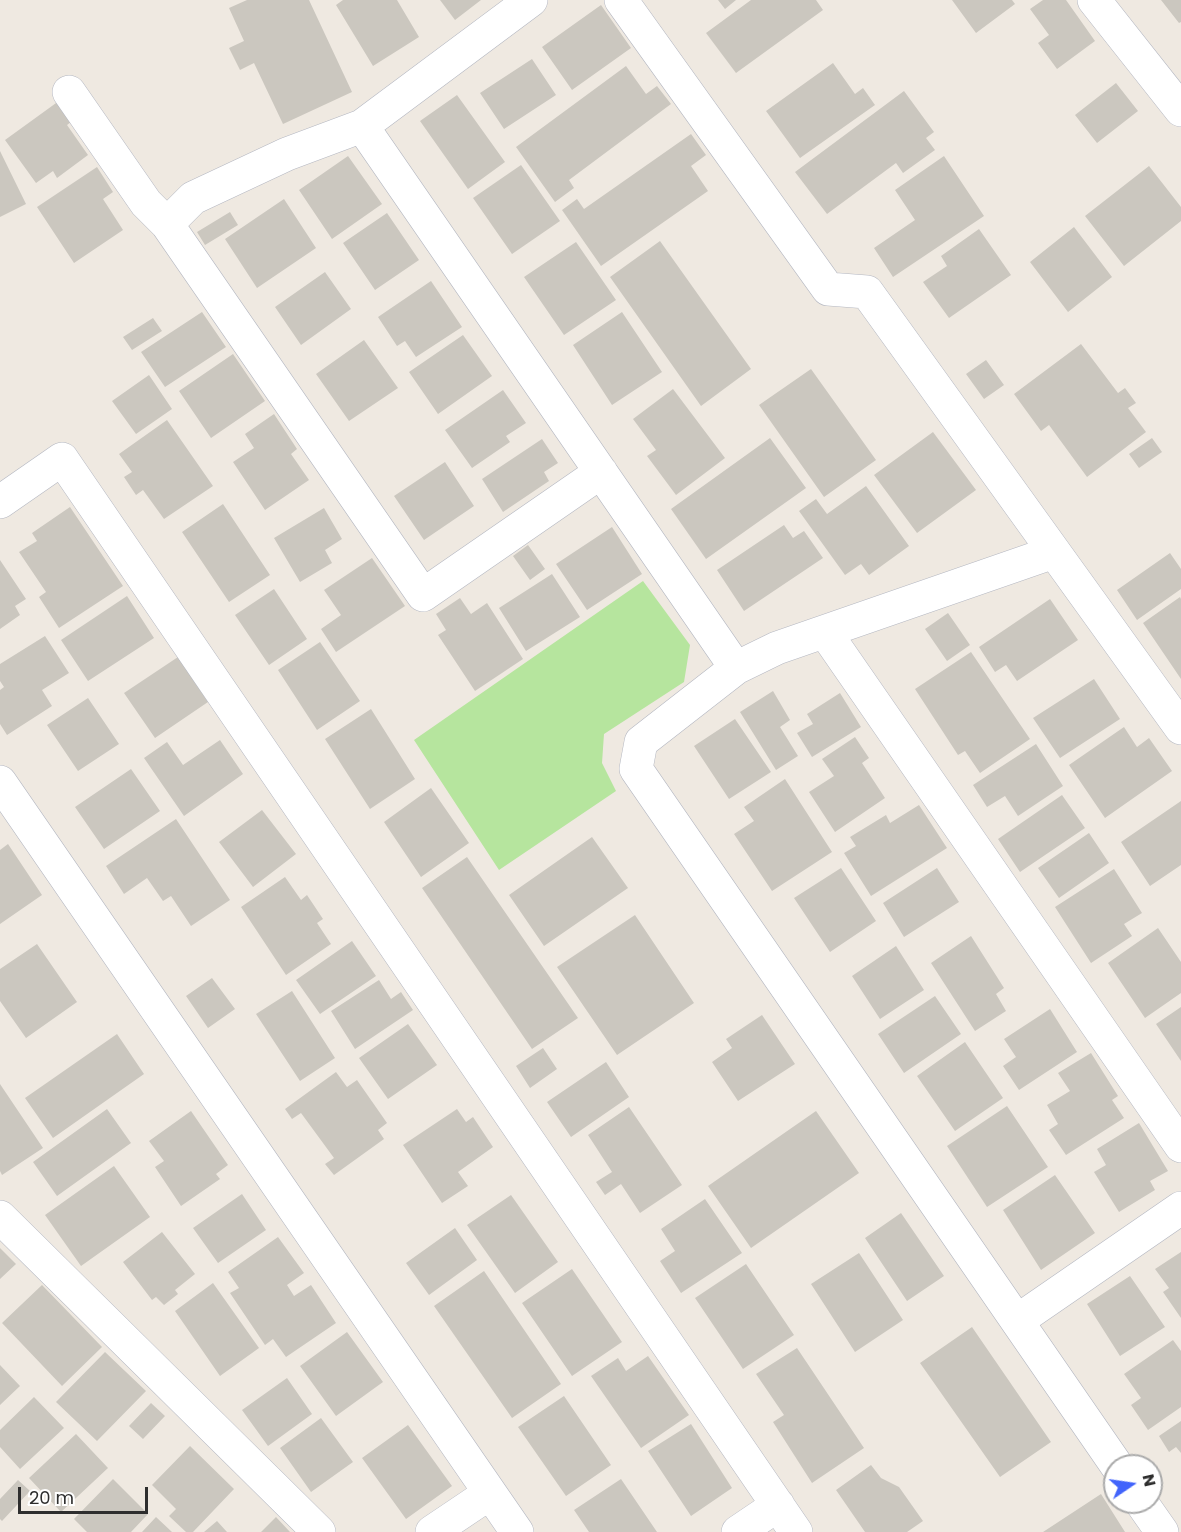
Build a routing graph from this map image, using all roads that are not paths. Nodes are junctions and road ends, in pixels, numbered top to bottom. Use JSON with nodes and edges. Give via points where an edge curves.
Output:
{"nodes":[{"id":1,"x":531,"y":0,"type":"edge"},
{"id":2,"x":621,"y":0,"type":"edge"},
{"id":3,"x":1094,"y":0,"type":"edge"},
{"id":4,"x":69,"y":92,"type":"dead end"},
{"id":5,"x":1181,"y":110,"type":"edge"},
{"id":6,"x":362,"y":126,"type":"junction"},
{"id":7,"x":167,"y":224,"type":"junction"},
{"id":8,"x":601,"y":472,"type":"junction"},
{"id":9,"x":0,"y":502,"type":"edge"},
{"id":10,"x":1054,"y":552,"type":"junction"},
{"id":11,"x":825,"y":632,"type":"junction"},
{"id":12,"x":736,"y":668,"type":"junction"},
{"id":13,"x":1181,"y":728,"type":"edge"},
{"id":14,"x":0,"y":782,"type":"edge"},
{"id":15,"x":1181,"y":1146,"type":"edge"},
{"id":16,"x":1181,"y":1208,"type":"edge"},
{"id":17,"x":0,"y":1217,"type":"edge"},
{"id":18,"x":1017,"y":1320,"type":"junction"},
{"id":19,"x":1109,"y":1454,"type":"edge"},
{"id":20,"x":490,"y":1493,"type":"junction"},
{"id":21,"x":778,"y":1505,"type":"junction"},
{"id":22,"x":1149,"y":1514,"type":"edge"},
{"id":23,"x":319,"y":1532,"type":"edge"},
{"id":24,"x":432,"y":1532,"type":"edge"},
{"id":25,"x":516,"y":1532,"type":"edge"},
{"id":26,"x":738,"y":1532,"type":"edge"},
{"id":27,"x":796,"y":1532,"type":"edge"},
{"id":28,"x":1162,"y":1532,"type":"edge"}],
"edges":[{"from":1,"to":6,"type":"street"},
{"from":2,"to":10,"type":"street","via":[[828,289],[867,292]]},
{"from":3,"to":5,"type":"street"},
{"from":4,"to":7,"type":"street","via":[[146,203]]},
{"from":6,"to":7,"type":"street","via":[[287,154],[193,198]]},
{"from":6,"to":8,"type":"street"},
{"from":7,"to":8,"type":"street","via":[[423,595]]},
{"from":8,"to":12,"type":"street"},
{"from":9,"to":21,"type":"street","via":[[62,459]]},
{"from":10,"to":11,"type":"street"},
{"from":10,"to":13,"type":"street"},
{"from":11,"to":12,"type":"street","via":[[777,648]]},
{"from":11,"to":15,"type":"street"},
{"from":12,"to":18,"type":"street","via":[[641,742],[636,769]]},
{"from":14,"to":20,"type":"street"},
{"from":16,"to":18,"type":"street"},
{"from":17,"to":23,"type":"street"},
{"from":18,"to":19,"type":"street"},
{"from":20,"to":24,"type":"street"},
{"from":20,"to":25,"type":"street"},
{"from":21,"to":26,"type":"street"},
{"from":21,"to":27,"type":"street"},
{"from":22,"to":28,"type":"street"}]}
